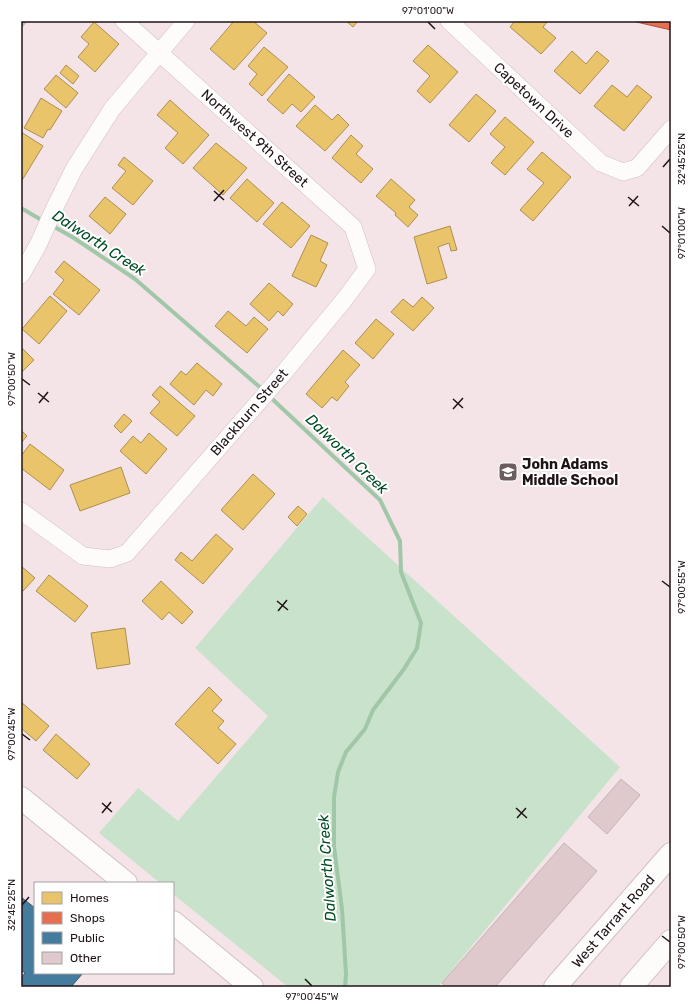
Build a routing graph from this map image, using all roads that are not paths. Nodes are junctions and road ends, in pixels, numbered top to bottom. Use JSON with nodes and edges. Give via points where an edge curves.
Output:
{"nodes":[{"id":1,"x":124,"y":21,"type":"edge"},
{"id":2,"x":186,"y":21,"type":"edge"},
{"id":3,"x":449,"y":21,"type":"edge"},
{"id":4,"x":158,"y":52,"type":"junction"},
{"id":5,"x":671,"y":129,"type":"edge"},
{"id":6,"x":367,"y":269,"type":"joint"},
{"id":7,"x":21,"y":275,"type":"edge"},
{"id":8,"x":21,"y":511,"type":"edge"},
{"id":9,"x":21,"y":798,"type":"edge"},
{"id":10,"x":671,"y":854,"type":"edge"},
{"id":11,"x":125,"y":882,"type":"edge"},
{"id":12,"x":174,"y":923,"type":"edge"},
{"id":13,"x":671,"y":941,"type":"edge"},
{"id":14,"x":252,"y":987,"type":"edge"},
{"id":15,"x":556,"y":987,"type":"edge"},
{"id":16,"x":631,"y":987,"type":"edge"}],
"edges":[{"from":1,"to":4,"type":"street","name":"Northwest 9th Street"},
{"from":2,"to":4,"type":"street"},
{"from":3,"to":5,"type":"street","name":"Capetown Drive","via":[[601,163],[623,172],[637,168]]},
{"from":4,"to":6,"type":"street","name":"Northwest 9th Street","via":[[353,227]]},
{"from":4,"to":7,"type":"street","via":[[112,109],[74,169]]},
{"from":6,"to":8,"type":"street","name":"Blackburn Street","via":[[282,375],[128,552],[110,559],[83,556]]},
{"from":9,"to":11,"type":"street"},
{"from":10,"to":15,"type":"street","name":"West Tarrant Road"},
{"from":12,"to":14,"type":"street"},
{"from":13,"to":16,"type":"street"}]}
